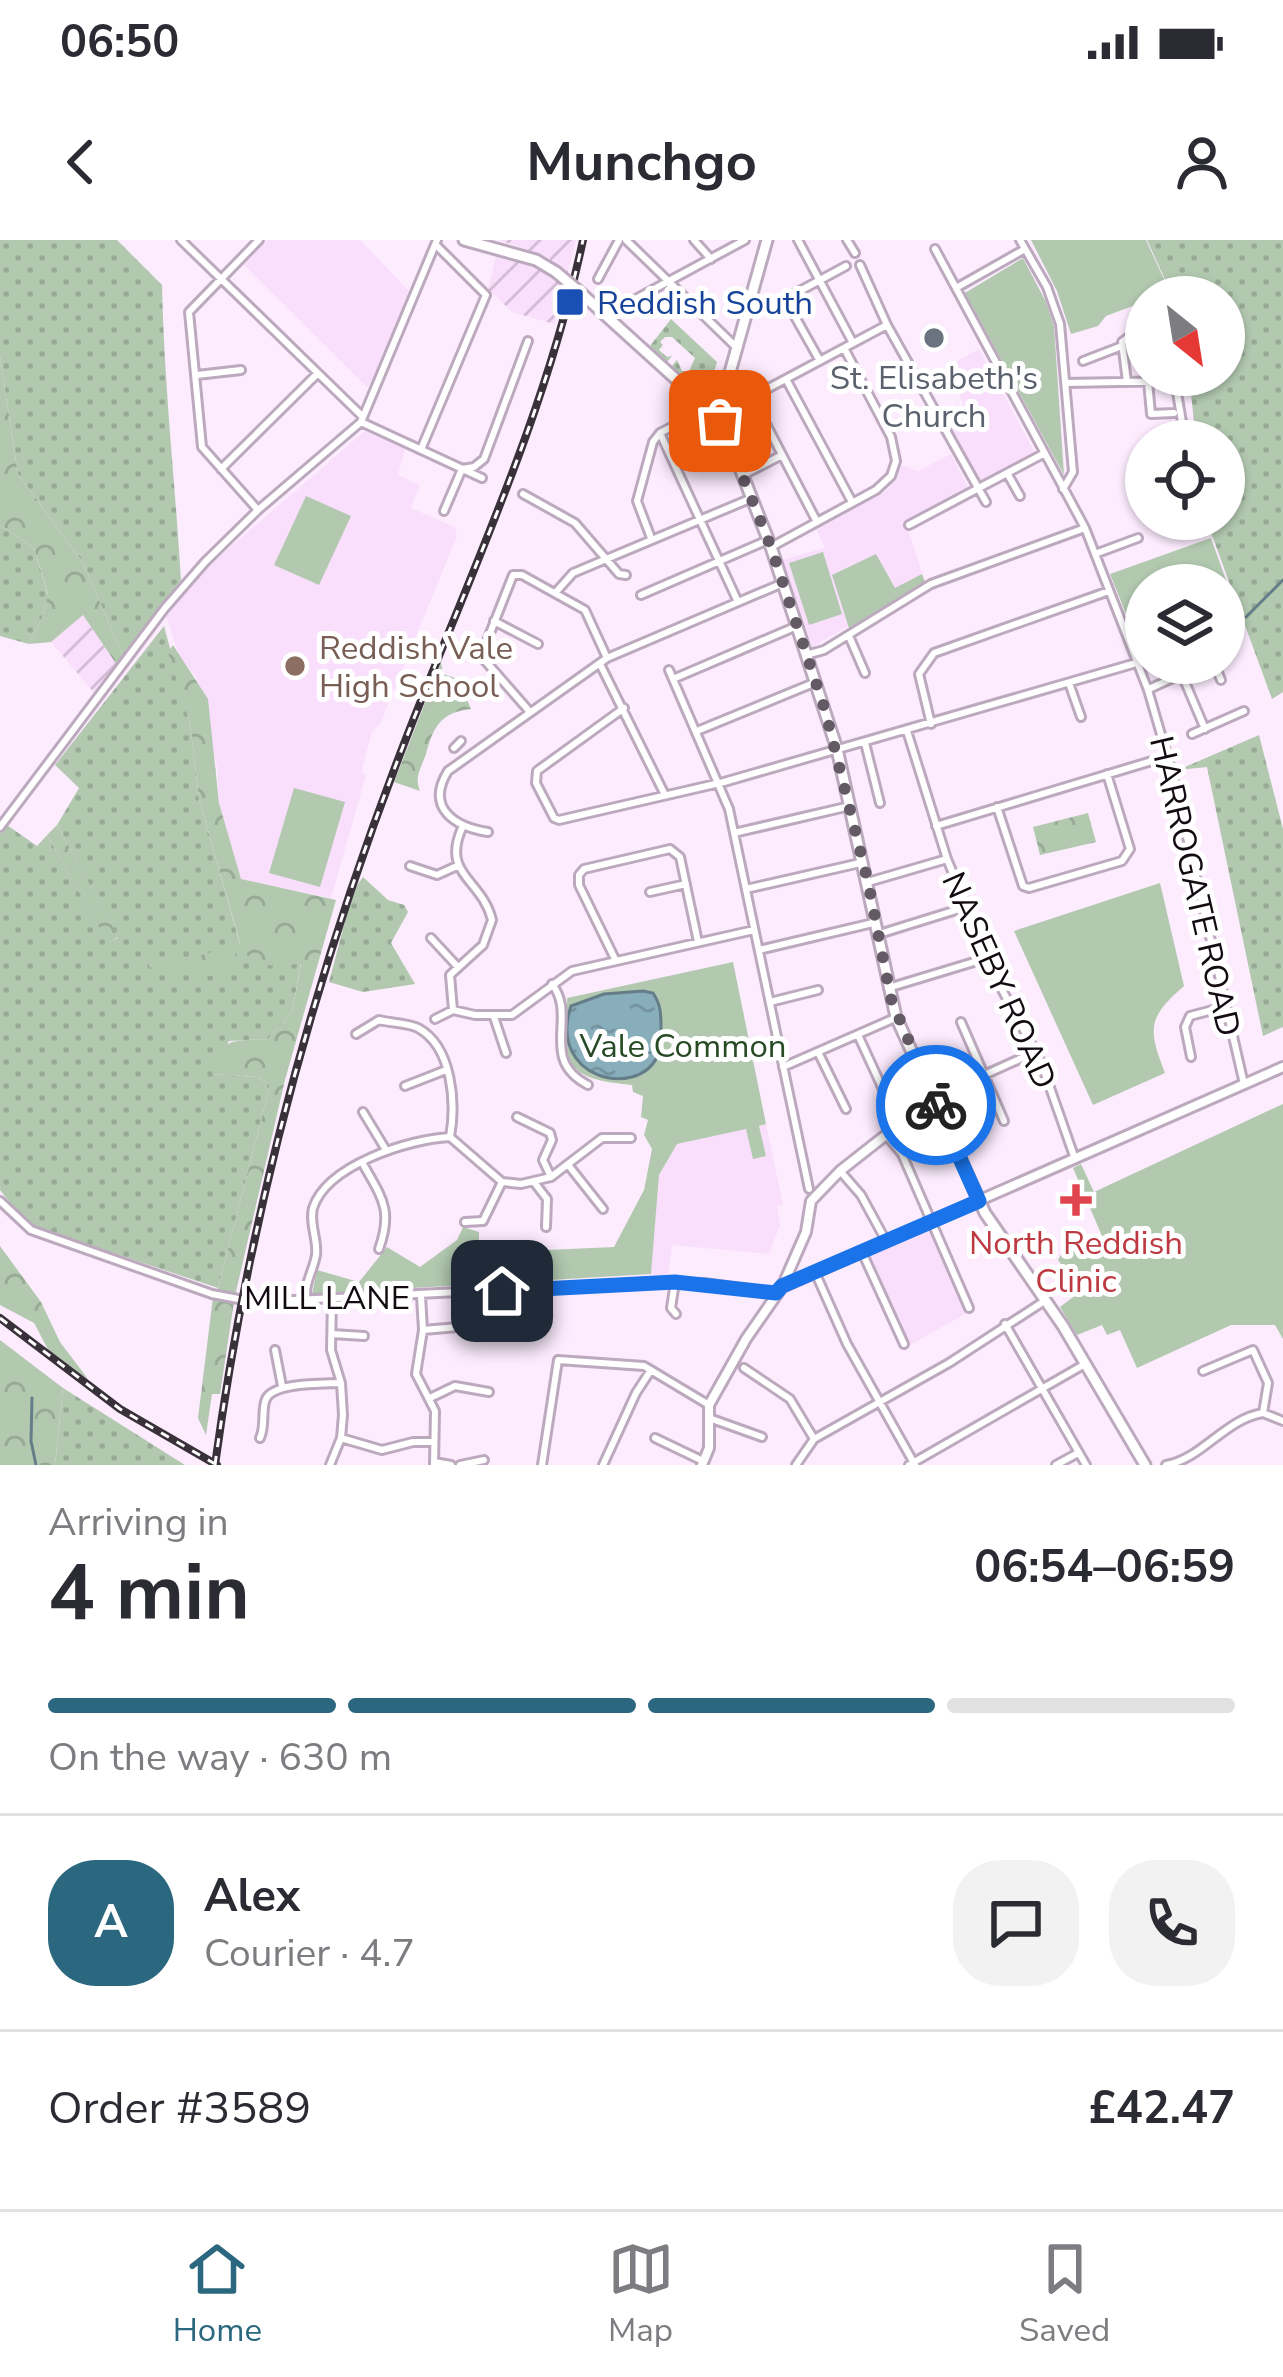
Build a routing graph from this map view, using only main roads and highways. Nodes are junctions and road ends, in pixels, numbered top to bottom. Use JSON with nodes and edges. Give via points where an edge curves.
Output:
{"nodes":[{"id":1,"x":464,"y":240,"type":"edge"},
{"id":2,"x":767,"y":240,"type":"edge"},
{"id":3,"x":727,"y":386,"type":"junction"},
{"id":4,"x":708,"y":409,"type":"junction"},
{"id":5,"x":720,"y":426,"type":"junction"},
{"id":6,"x":1145,"y":1465,"type":"edge"}],
"edges":[{"from":1,"to":4,"type":"main road","bridge":true,"via":[[554,271]]},
{"from":2,"to":3,"type":"main road"},
{"from":3,"to":4,"type":"main road"},
{"from":3,"to":5,"type":"main road"},
{"from":4,"to":5,"type":"main road"},
{"from":5,"to":6,"type":"main road","via":[[770,543],[837,749],[896,1017],[979,1201]]}]}
